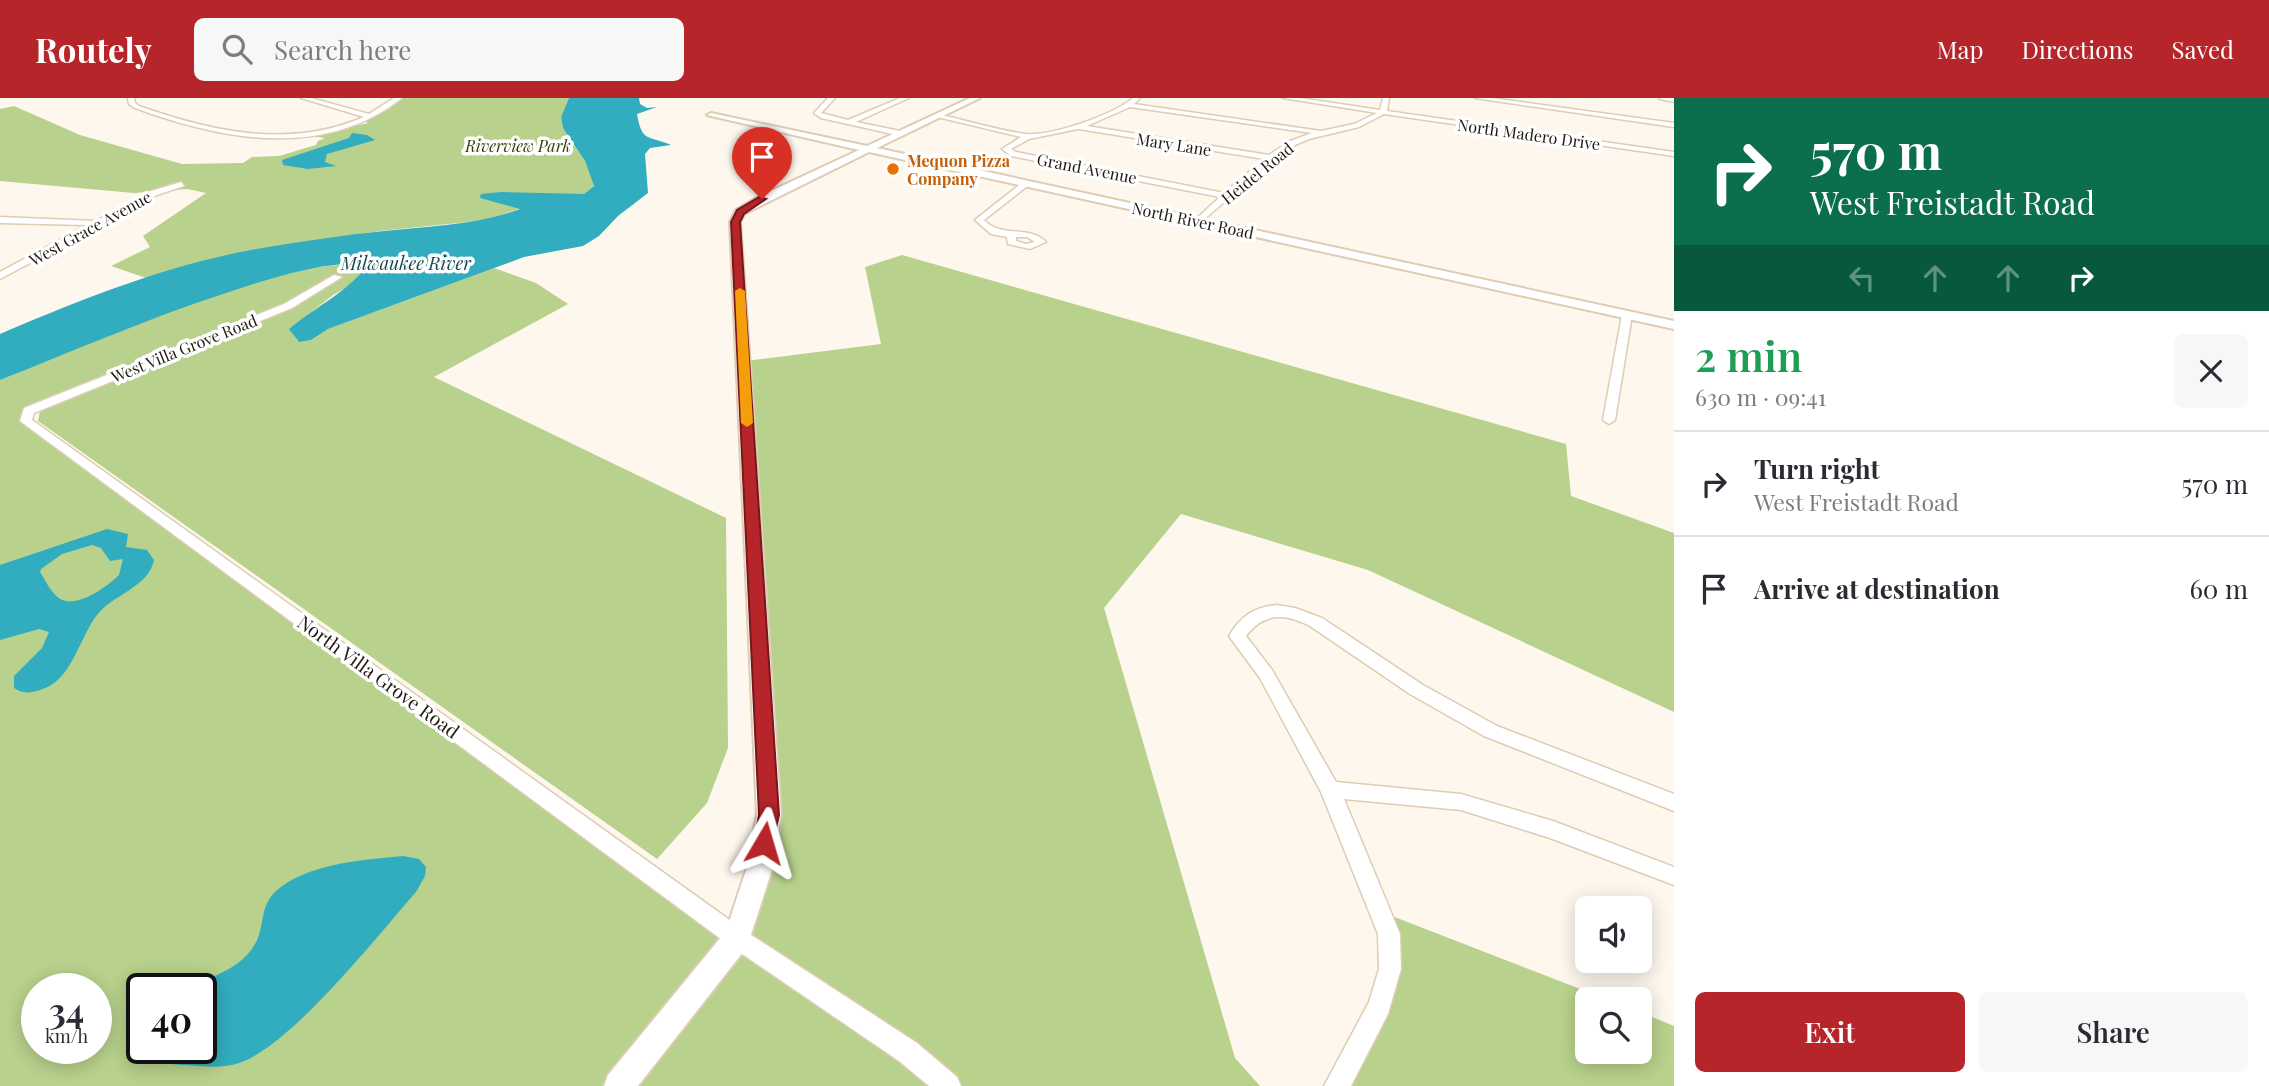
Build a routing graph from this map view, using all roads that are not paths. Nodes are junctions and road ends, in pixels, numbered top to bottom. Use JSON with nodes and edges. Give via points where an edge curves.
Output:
{"nodes":[{"id":1,"x":131,"y":98,"type":"edge"},
{"id":2,"x":304,"y":98,"type":"edge"},
{"id":3,"x":399,"y":98,"type":"edge"},
{"id":4,"x":832,"y":98,"type":"edge"},
{"id":5,"x":906,"y":98,"type":"edge"},
{"id":6,"x":976,"y":98,"type":"edge"},
{"id":7,"x":1138,"y":98,"type":"edge"},
{"id":8,"x":1286,"y":98,"type":"edge"},
{"id":9,"x":1386,"y":98,"type":"edge"},
{"id":10,"x":1478,"y":98,"type":"edge"},
{"id":11,"x":1662,"y":98,"type":"edge"},
{"id":12,"x":1674,"y":100,"type":"edge"},
{"id":13,"x":1130,"y":105,"type":"junction"},
{"id":14,"x":1385,"y":113,"type":"junction"},
{"id":15,"x":711,"y":115,"type":"dead end"},
{"id":16,"x":370,"y":116,"type":"junction"},
{"id":17,"x":936,"y":116,"type":"junction"},
{"id":18,"x":848,"y":123,"type":"junction"},
{"id":19,"x":1674,"y":125,"type":"edge"},
{"id":20,"x":1077,"y":127,"type":"junction"},
{"id":21,"x":897,"y":133,"type":"junction"},
{"id":22,"x":1322,"y":133,"type":"junction"},
{"id":23,"x":1032,"y":137,"type":"junction"},
{"id":24,"x":864,"y":149,"type":"junction"},
{"id":25,"x":1674,"y":155,"type":"edge"},
{"id":26,"x":1271,"y":158,"type":"junction"},
{"id":27,"x":181,"y":184,"type":"dead end"},
{"id":28,"x":1026,"y":184,"type":"junction"},
{"id":29,"x":1228,"y":196,"type":"junction"},
{"id":30,"x":0,"y":220,"type":"edge"},
{"id":31,"x":1199,"y":221,"type":"junction"},
{"id":32,"x":98,"y":223,"type":"junction"},
{"id":33,"x":1012,"y":236,"type":"dead end"},
{"id":34,"x":0,"y":276,"type":"edge"},
{"id":35,"x":337,"y":277,"type":"dead end"},
{"id":36,"x":1627,"y":315,"type":"junction"},
{"id":37,"x":1674,"y":325,"type":"edge"},
{"id":38,"x":27,"y":411,"type":"joint"},
{"id":39,"x":1609,"y":420,"type":"dead end"},
{"id":40,"x":1330,"y":790,"type":"junction"},
{"id":41,"x":1674,"y":803,"type":"edge"},
{"id":42,"x":1674,"y":876,"type":"edge"},
{"id":43,"x":737,"y":938,"type":"junction"},
{"id":44,"x":619,"y":1086,"type":"edge"},
{"id":45,"x":948,"y":1086,"type":"edge"},
{"id":46,"x":1337,"y":1086,"type":"edge"}],
"edges":[{"from":1,"to":16,"type":"street","via":[[137,107],[220,134],[261,138],[292,136]]},
{"from":2,"to":16,"type":"street"},
{"from":3,"to":16,"type":"street"},
{"from":4,"to":18,"type":"street","via":[[817,113]]},
{"from":5,"to":18,"type":"street"},
{"from":6,"to":17,"type":"street"},
{"from":7,"to":13,"type":"street","name":"Grand Avenue"},
{"from":8,"to":14,"type":"street","name":"North Madero Drive"},
{"from":9,"to":14,"type":"street"},
{"from":10,"to":19,"type":"street"},
{"from":11,"to":12,"type":"street"},
{"from":13,"to":20,"type":"street","name":"Grand Avenue"},
{"from":13,"to":22,"type":"street"},
{"from":14,"to":22,"type":"street","name":"Heidel Road"},
{"from":14,"to":25,"type":"street","name":"North Madero Drive"},
{"from":15,"to":24,"type":"street","name":"North River Road"},
{"from":17,"to":21,"type":"street"},
{"from":17,"to":23,"type":"street"},
{"from":18,"to":21,"type":"street"},
{"from":20,"to":23,"type":"street","name":"Grand Avenue"},
{"from":20,"to":26,"type":"street","name":"Mary Lane"},
{"from":21,"to":24,"type":"street"},
{"from":22,"to":26,"type":"street","name":"Heidel Road","via":[[1294,142]]},
{"from":23,"to":29,"type":"street","name":"Grand Avenue","via":[[1006,149]]},
{"from":24,"to":28,"type":"street","name":"North River Road"},
{"from":24,"to":43,"type":"street","via":[[762,199],[740,212],[735,222],[769,815],[759,870]]},
{"from":26,"to":29,"type":"street","name":"Heidel Road"},
{"from":27,"to":32,"type":"street","name":"West Grace Avenue","via":[[157,191]]},
{"from":28,"to":31,"type":"street","name":"North River Road"},
{"from":28,"to":33,"type":"street","via":[[979,220],[984,228]]},
{"from":29,"to":31,"type":"street","name":"Heidel Road"},
{"from":30,"to":32,"type":"street"},
{"from":31,"to":36,"type":"street","name":"North River Road"},
{"from":32,"to":34,"type":"street","name":"West Grace Avenue"},
{"from":35,"to":38,"type":"street","name":"West Villa Grove Road","via":[[288,306]]},
{"from":36,"to":37,"type":"street","name":"North River Road"},
{"from":36,"to":39,"type":"street"},
{"from":38,"to":43,"type":"street","name":"North Villa Grove Road","via":[[26,421]]},
{"from":40,"to":41,"type":"street","via":[[1266,674],[1237,636],[1260,611],[1286,611],[1311,619],[1418,692],[1498,734]]},
{"from":40,"to":42,"type":"street","via":[[1461,802],[1553,830]]},
{"from":40,"to":46,"type":"street","via":[[1389,934],[1390,969],[1380,1006]]},
{"from":43,"to":44,"type":"street"},
{"from":43,"to":45,"type":"street","via":[[908,1052]]}]}
